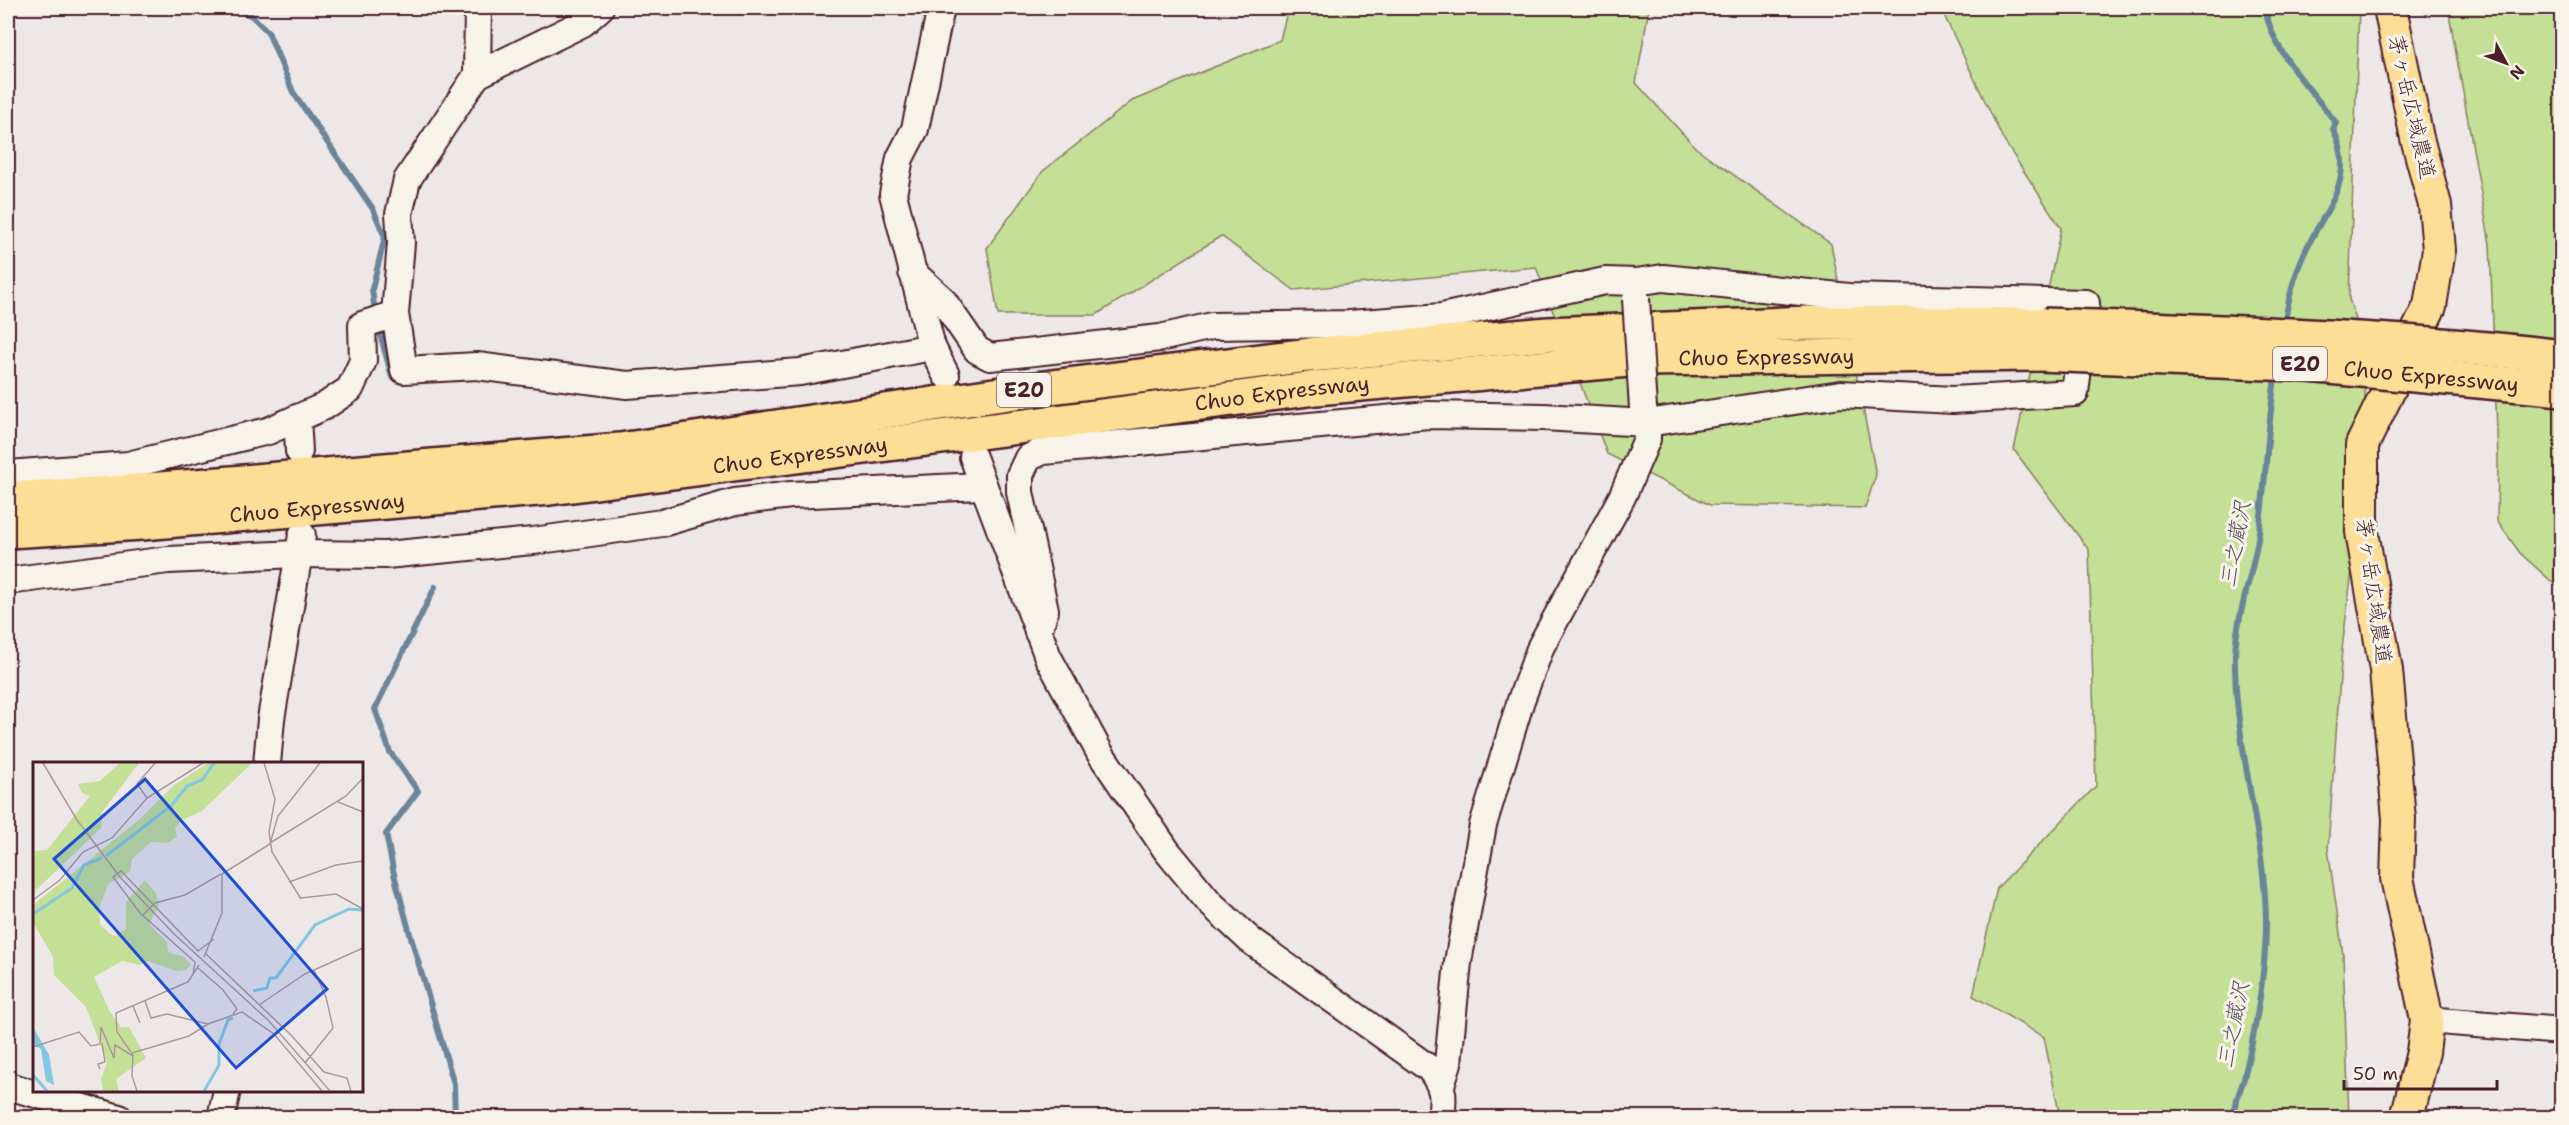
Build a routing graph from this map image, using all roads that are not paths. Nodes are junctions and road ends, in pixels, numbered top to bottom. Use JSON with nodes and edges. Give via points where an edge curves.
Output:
{"nodes":[{"id":1,"x":478,"y":8,"type":"edge"},
{"id":2,"x":600,"y":8,"type":"edge"},
{"id":3,"x":941,"y":8,"type":"edge"},
{"id":4,"x":2390,"y":8,"type":"edge"},
{"id":5,"x":477,"y":75,"type":"junction"},
{"id":6,"x":912,"y":272,"type":"junction"},
{"id":7,"x":1636,"y":290,"type":"junction"},
{"id":8,"x":395,"y":314,"type":"junction"},
{"id":9,"x":2041,"y":340,"type":"junction"},
{"id":10,"x":932,"y":347,"type":"junction"},
{"id":11,"x":2562,"y":357,"type":"edge"},
{"id":12,"x":946,"y":375,"type":"dead end"},
{"id":13,"x":2562,"y":389,"type":"edge"},
{"id":14,"x":1645,"y":416,"type":"junction"},
{"id":15,"x":297,"y":418,"type":"junction"},
{"id":16,"x":299,"y":451,"type":"dead end"},
{"id":17,"x":973,"y":458,"type":"dead end"},
{"id":18,"x":8,"y":474,"type":"edge"},
{"id":19,"x":981,"y":486,"type":"junction"},
{"id":20,"x":8,"y":499,"type":"edge"},
{"id":21,"x":8,"y":531,"type":"edge"},
{"id":22,"x":300,"y":545,"type":"junction"},
{"id":23,"x":8,"y":581,"type":"edge"},
{"id":24,"x":1038,"y":632,"type":"junction"},
{"id":25,"x":267,"y":762,"type":"edge"},
{"id":26,"x":2427,"y":1020,"type":"junction"},
{"id":27,"x":2562,"y":1031,"type":"edge"},
{"id":28,"x":1441,"y":1085,"type":"junction"},
{"id":29,"x":8,"y":1086,"type":"edge"},
{"id":30,"x":227,"y":1092,"type":"edge"},
{"id":31,"x":119,"y":1118,"type":"edge"},
{"id":32,"x":221,"y":1118,"type":"edge"},
{"id":33,"x":1441,"y":1118,"type":"edge"},
{"id":34,"x":2407,"y":1118,"type":"edge"}],
"edges":[{"from":1,"to":5,"type":"street"},
{"from":2,"to":5,"type":"street","via":[[583,23]]},
{"from":3,"to":6,"type":"street","via":[[915,129],[900,158],[893,194]]},
{"from":4,"to":26,"type":"main road","name":"茅ヶ岳広域農道","via":[[2435,205],[2439,250],[2430,306],[2362,445],[2362,532],[2386,670],[2399,819],[2397,878]]},
{"from":5,"to":8,"type":"street","via":[[406,180],[399,214],[401,243]]},
{"from":6,"to":7,"type":"street","via":[[942,299],[977,350],[990,357],[1160,338],[1212,326],[1349,324],[1442,317],[1605,281]]},
{"from":6,"to":10,"type":"street"},
{"from":7,"to":14,"type":"street","bridge":true},
{"from":7,"to":14,"type":"street","via":[[1663,278],[1849,297],[2086,303],[2075,393],[1953,400],[1841,394]]},
{"from":8,"to":10,"type":"street","via":[[404,370],[477,366],[627,386],[800,372]]},
{"from":8,"to":15,"type":"street","via":[[362,325],[363,361],[350,389]]},
{"from":9,"to":11,"type":"highway","name":"Chuo Expressway","number":"E20","bridge":true,"via":[[2293,334]]},
{"from":9,"to":13,"type":"highway","name":"Chuo Expressway","number":"E20","bridge":true},
{"from":9,"to":20,"type":"highway","name":"Chuo Expressway","number":"E20","via":[[1809,323],[1548,334],[1310,356],[1035,389],[620,450]]},
{"from":9,"to":21,"type":"highway","name":"Chuo Expressway","number":"E20","via":[[1630,360],[1316,388],[550,488]]},
{"from":10,"to":12,"type":"street"},
{"from":14,"to":24,"type":"street","via":[[1428,416],[1043,451],[1028,458],[1020,475],[1020,492],[1045,610]]},
{"from":14,"to":28,"type":"street","via":[[1647,439],[1622,497],[1541,646],[1521,700],[1483,825],[1458,962],[1448,1063]]},
{"from":15,"to":16,"type":"street"},
{"from":15,"to":18,"type":"street","via":[[268,431],[128,465]]},
{"from":17,"to":19,"type":"street"},
{"from":19,"to":22,"type":"street","via":[[768,498],[735,502],[662,523],[533,541],[386,555]]},
{"from":19,"to":24,"type":"street"},
{"from":22,"to":23,"type":"street"},
{"from":22,"to":25,"type":"street"},
{"from":24,"to":28,"type":"street","via":[[1100,753],[1167,851],[1210,903],[1251,941],[1406,1050],[1430,1069]]},
{"from":26,"to":27,"type":"street"},
{"from":26,"to":34,"type":"main road","name":"茅ヶ岳広域農道","via":[[2424,1052]]},
{"from":28,"to":33,"type":"street"},
{"from":29,"to":31,"type":"street"},
{"from":30,"to":32,"type":"street"}]}
